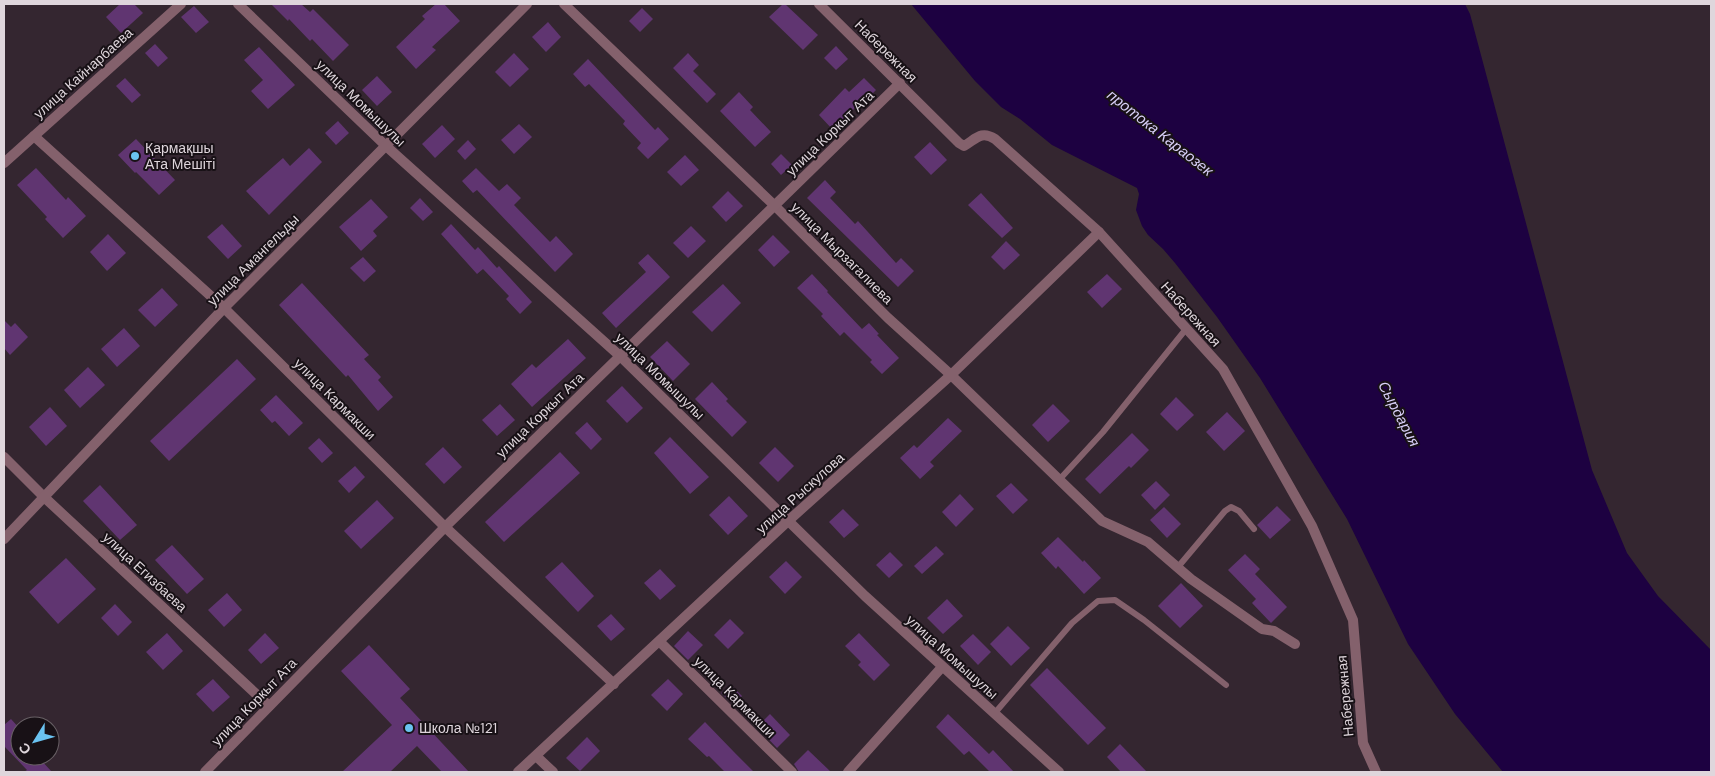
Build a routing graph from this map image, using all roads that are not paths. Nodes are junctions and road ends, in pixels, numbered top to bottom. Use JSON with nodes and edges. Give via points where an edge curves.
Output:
{"nodes":[{"id":1,"x":181,"y":4,"type":"edge"},
{"id":2,"x":238,"y":4,"type":"edge"},
{"id":3,"x":527,"y":4,"type":"edge"},
{"id":4,"x":564,"y":4,"type":"edge"},
{"id":5,"x":820,"y":4,"type":"edge"},
{"id":6,"x":900,"y":84,"type":"junction"},
{"id":7,"x":34,"y":136,"type":"junction"},
{"id":8,"x":386,"y":146,"type":"junction"},
{"id":9,"x":4,"y":163,"type":"edge"},
{"id":10,"x":775,"y":206,"type":"junction"},
{"id":11,"x":1099,"y":232,"type":"junction"},
{"id":12,"x":224,"y":308,"type":"junction"},
{"id":13,"x":1186,"y":329,"type":"junction"},
{"id":14,"x":620,"y":356,"type":"junction"},
{"id":15,"x":951,"y":374,"type":"junction"},
{"id":16,"x":4,"y":457,"type":"edge"},
{"id":17,"x":1059,"y":480,"type":"junction"},
{"id":18,"x":44,"y":497,"type":"junction"},
{"id":19,"x":788,"y":521,"type":"junction"},
{"id":20,"x":445,"y":527,"type":"junction"},
{"id":21,"x":1254,"y":529,"type":"dead end"},
{"id":22,"x":4,"y":539,"type":"edge"},
{"id":23,"x":1178,"y":567,"type":"junction"},
{"id":24,"x":660,"y":642,"type":"junction"},
{"id":25,"x":1295,"y":644,"type":"dead end"},
{"id":26,"x":942,"y":667,"type":"junction"},
{"id":27,"x":614,"y":684,"type":"junction"},
{"id":28,"x":1226,"y":685,"type":"dead end"},
{"id":29,"x":269,"y":706,"type":"junction"},
{"id":30,"x":994,"y":714,"type":"junction"},
{"id":31,"x":536,"y":756,"type":"junction"},
{"id":32,"x":205,"y":772,"type":"edge"},
{"id":33,"x":518,"y":772,"type":"edge"},
{"id":34,"x":553,"y":772,"type":"edge"},
{"id":35,"x":792,"y":772,"type":"edge"},
{"id":36,"x":848,"y":772,"type":"edge"},
{"id":37,"x":1059,"y":772,"type":"edge"},
{"id":38,"x":1376,"y":772,"type":"edge"}],
"edges":[{"from":1,"to":7,"type":"street","name":"улица Кайнарбаева"},
{"from":2,"to":8,"type":"street","name":"улица Момышулы"},
{"from":3,"to":8,"type":"street","name":"улица Амангельды"},
{"from":4,"to":10,"type":"street","name":"улица Мырзагалиева"},
{"from":5,"to":6,"type":"street","name":"Набережная"},
{"from":6,"to":10,"type":"street","name":"улица Коркыт Ата"},
{"from":6,"to":11,"type":"street","name":"Набережная","via":[[958,144],[964,146],[988,134]]},
{"from":7,"to":9,"type":"street","name":"улица Кайнарбаева"},
{"from":7,"to":12,"type":"street","name":"улица Кармакши"},
{"from":8,"to":12,"type":"street","name":"улица Амангельды"},
{"from":8,"to":14,"type":"street","name":"улица Момышулы"},
{"from":10,"to":14,"type":"street","name":"улица Коркыт Ата"},
{"from":10,"to":15,"type":"street","name":"улица Мырзагалиева","via":[[888,318]]},
{"from":11,"to":13,"type":"street","name":"Набережная"},
{"from":11,"to":15,"type":"street","name":"улица Рыскулова"},
{"from":12,"to":18,"type":"street","name":"улица Амангельды"},
{"from":12,"to":20,"type":"street","name":"улица Кармакши"},
{"from":13,"to":17,"type":"lane","via":[[1104,432]]},
{"from":13,"to":38,"type":"street","name":"Набережная","via":[[1223,369],[1312,526],[1349,611],[1363,743]]},
{"from":14,"to":19,"type":"street","name":"улица Момышулы"},
{"from":14,"to":20,"type":"street","name":"улица Коркыт Ата"},
{"from":15,"to":17,"type":"street","name":"улица Мырзагалиева"},
{"from":15,"to":19,"type":"street","name":"улица Рыскулова"},
{"from":16,"to":18,"type":"street","name":"улица Егизбаева"},
{"from":17,"to":23,"type":"street","name":"улица Мырзагалиева","via":[[1102,521],[1148,542]]},
{"from":18,"to":22,"type":"street","name":"улица Амангельды"},
{"from":18,"to":29,"type":"street","name":"улица Егизбаева"},
{"from":19,"to":24,"type":"street","name":"улица Рыскулова"},
{"from":19,"to":26,"type":"street","name":"улица Момышулы"},
{"from":20,"to":27,"type":"street","name":"улица Кармакши"},
{"from":20,"to":29,"type":"street","name":"улица Коркыт Ата"},
{"from":21,"to":23,"type":"lane","via":[[1239,510],[1231,507]]},
{"from":23,"to":25,"type":"street","name":"улица Мырзагалиева","via":[[1262,629],[1274,631]]},
{"from":24,"to":27,"type":"street","name":"улица Рыскулова"},
{"from":24,"to":35,"type":"street","name":"улица Кармакши"},
{"from":26,"to":30,"type":"street","name":"улица Момышулы"},
{"from":26,"to":36,"type":"street"},
{"from":27,"to":31,"type":"street","name":"улица Рыскулова"},
{"from":28,"to":30,"type":"lane","via":[[1122,605],[1114,600],[1098,601],[1072,623]]},
{"from":29,"to":32,"type":"street","name":"улица Коркыт Ата"},
{"from":30,"to":37,"type":"street","name":"улица Момышулы"},
{"from":31,"to":33,"type":"street","name":"улица Рыскулова"},
{"from":31,"to":34,"type":"street"}]}
